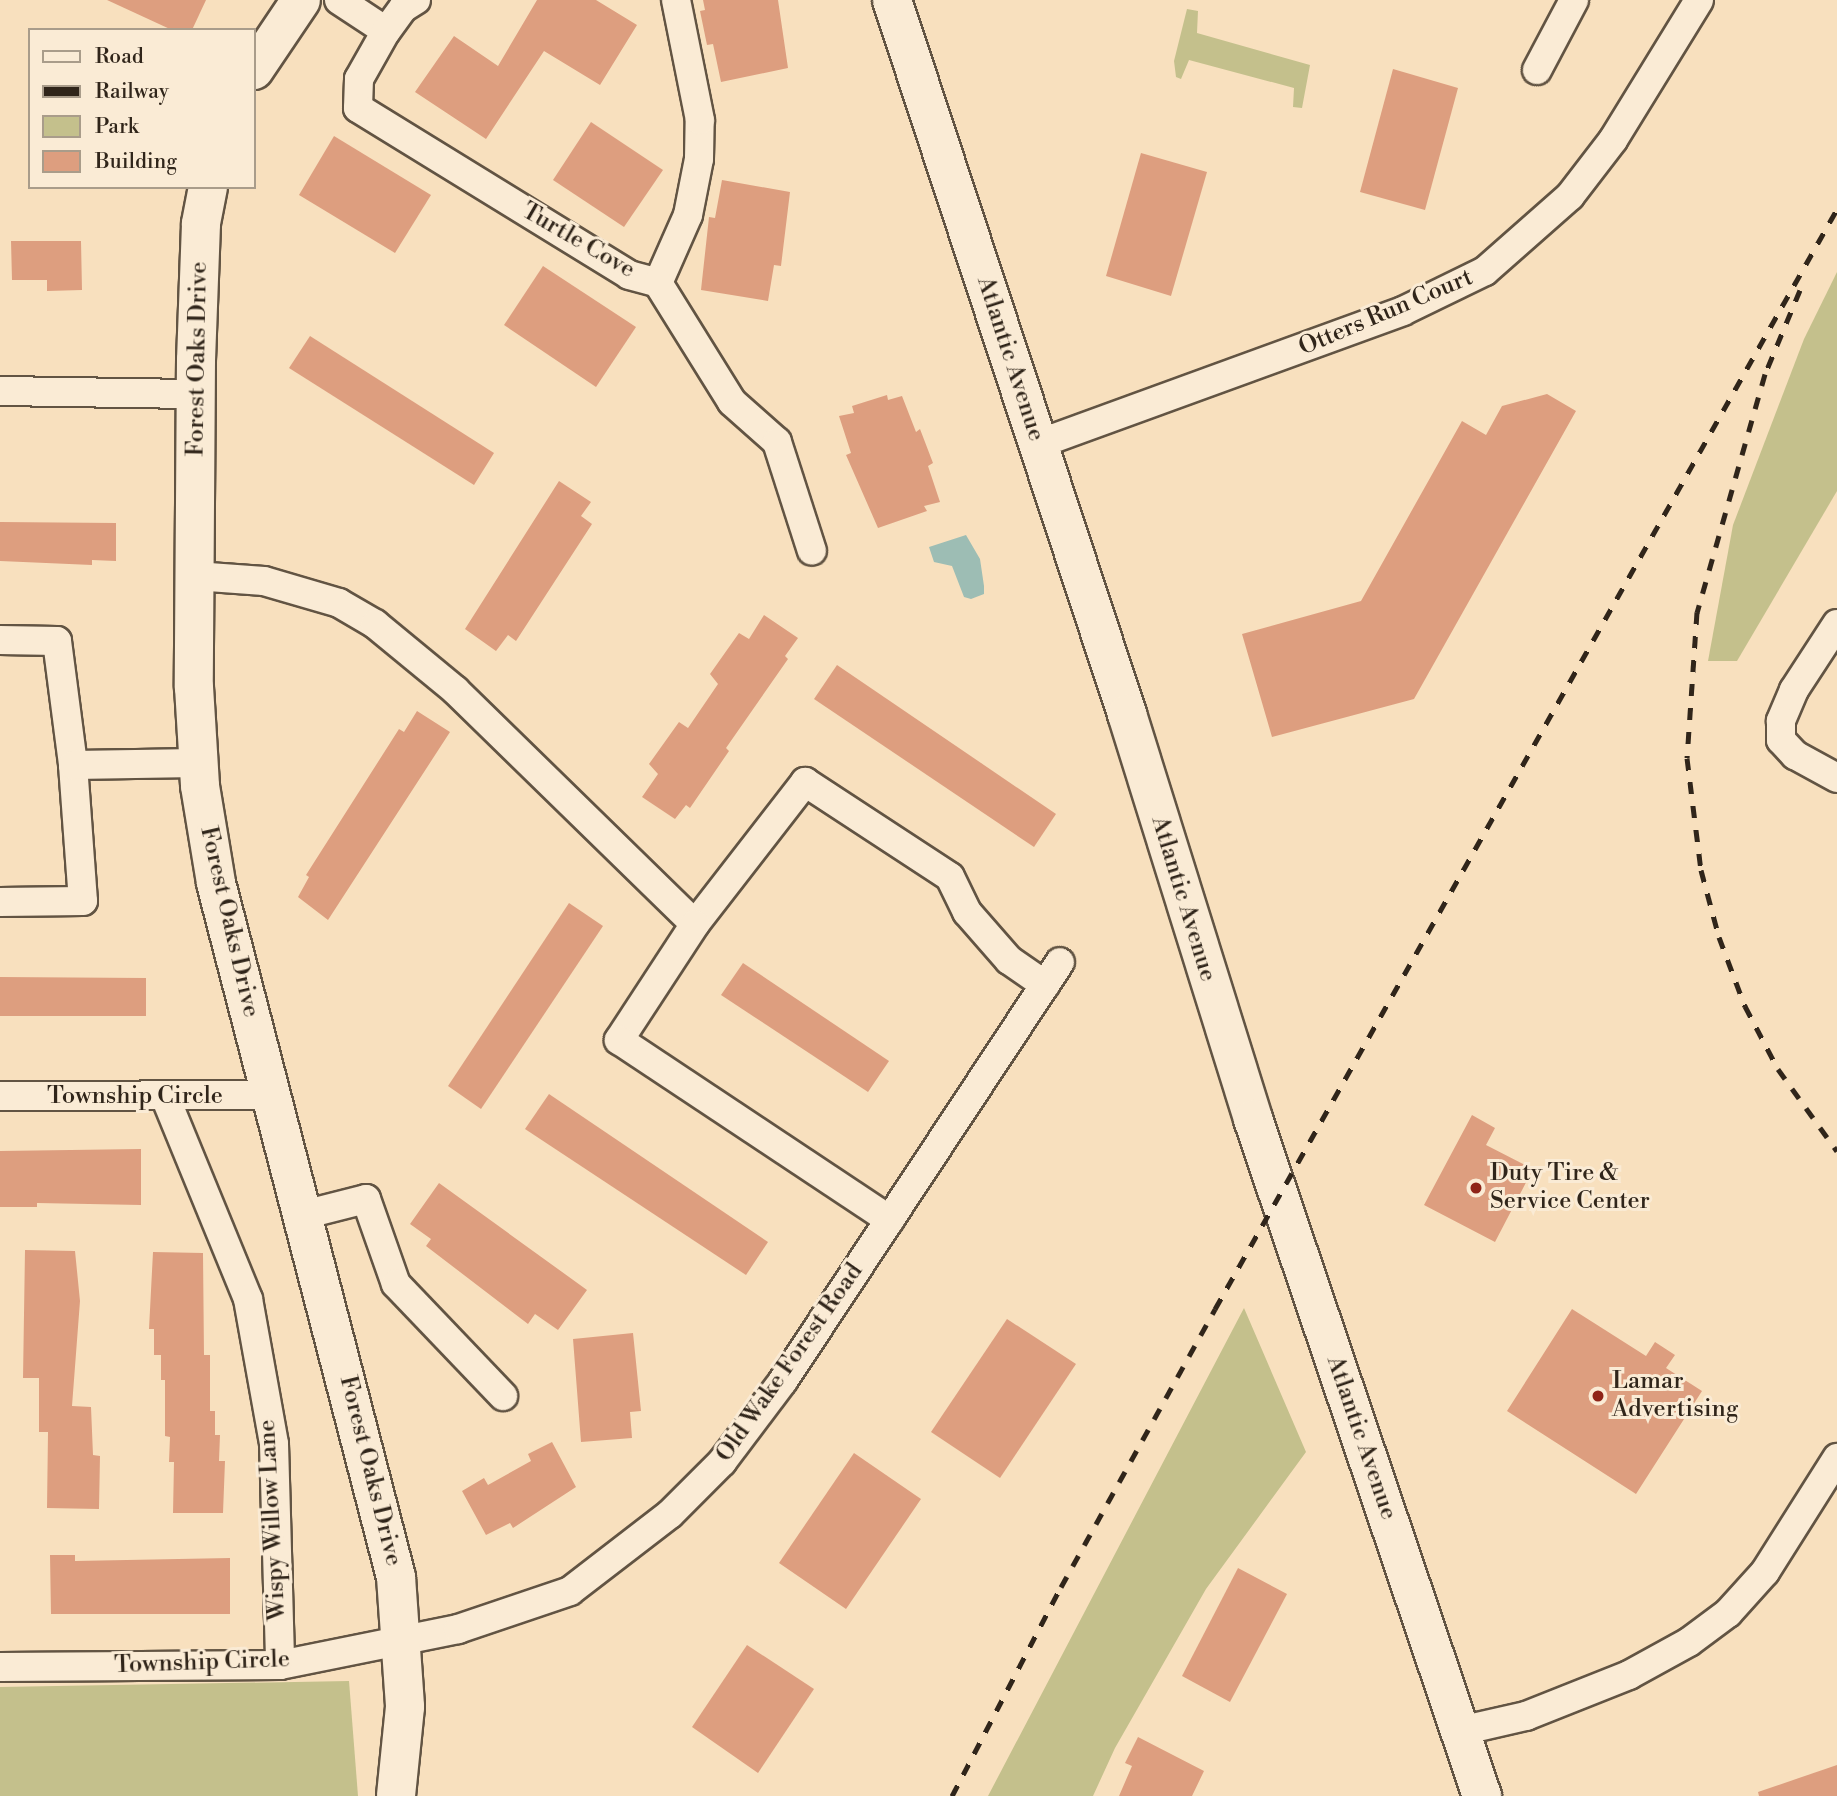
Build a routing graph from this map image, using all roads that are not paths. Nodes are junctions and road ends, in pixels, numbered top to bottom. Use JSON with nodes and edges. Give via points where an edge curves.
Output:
{"nodes":[{"id":1,"x":301,"y":0,"type":"edge"},
{"id":2,"x":340,"y":0,"type":"edge"},
{"id":3,"x":416,"y":0,"type":"edge"},
{"id":4,"x":676,"y":0,"type":"edge"},
{"id":5,"x":892,"y":0,"type":"edge"},
{"id":6,"x":1574,"y":0,"type":"edge"},
{"id":7,"x":1699,"y":0,"type":"edge"},
{"id":8,"x":386,"y":31,"type":"junction"},
{"id":9,"x":256,"y":67,"type":"edge"},
{"id":10,"x":1537,"y":70,"type":"dead end"},
{"id":11,"x":208,"y":189,"type":"edge"},
{"id":12,"x":658,"y":283,"type":"junction"},
{"id":13,"x":0,"y":391,"type":"edge"},
{"id":14,"x":196,"y":394,"type":"junction"},
{"id":15,"x":1038,"y":444,"type":"junction"},
{"id":16,"x":812,"y":551,"type":"dead end"},
{"id":17,"x":195,"y":576,"type":"junction"},
{"id":18,"x":1837,"y":624,"type":"edge"},
{"id":19,"x":0,"y":640,"type":"edge"},
{"id":20,"x":198,"y":763,"type":"junction"},
{"id":21,"x":73,"y":765,"type":"junction"},
{"id":22,"x":1837,"y":778,"type":"edge"},
{"id":23,"x":0,"y":902,"type":"edge"},
{"id":24,"x":695,"y":924,"type":"junction"},
{"id":25,"x":270,"y":1095,"type":"junction"},
{"id":26,"x":0,"y":1096,"type":"edge"},
{"id":27,"x":166,"y":1098,"type":"junction"},
{"id":28,"x":303,"y":1215,"type":"junction"},
{"id":29,"x":890,"y":1220,"type":"junction"},
{"id":30,"x":503,"y":1396,"type":"dead end"},
{"id":31,"x":1837,"y":1458,"type":"edge"},
{"id":32,"x":402,"y":1640,"type":"junction"},
{"id":33,"x":280,"y":1665,"type":"junction"},
{"id":34,"x":0,"y":1667,"type":"edge"},
{"id":35,"x":1460,"y":1731,"type":"junction"},
{"id":36,"x":396,"y":1796,"type":"edge"},
{"id":37,"x":1482,"y":1796,"type":"edge"}],
"edges":[{"from":1,"to":9,"type":"main road"},
{"from":2,"to":8,"type":"street"},
{"from":3,"to":8,"type":"street","name":"Turtle Cove","via":[[403,8]]},
{"from":4,"to":12,"type":"street","name":"Turtle Cove","via":[[700,120],[699,159],[688,215]]},
{"from":5,"to":15,"type":"main road","name":"Atlantic Avenue"},
{"from":6,"to":10,"type":"street"},
{"from":7,"to":15,"type":"street","name":"Otters Run Court","via":[[1613,140],[1570,196],[1485,271],[1403,311]]},
{"from":8,"to":12,"type":"street","name":"Turtle Cove","via":[[359,79],[358,108],[629,275]]},
{"from":11,"to":14,"type":"main road","name":"Forest Oaks Drive","via":[[201,224]]},
{"from":12,"to":16,"type":"street","via":[[732,402],[777,442]]},
{"from":13,"to":14,"type":"street"},
{"from":14,"to":17,"type":"main road","name":"Forest Oaks Drive"},
{"from":15,"to":35,"type":"main road","name":"Atlantic Avenue","via":[[1253,1119]]},
{"from":17,"to":20,"type":"main road","name":"Forest Oaks Drive"},
{"from":17,"to":24,"type":"street","via":[[264,581],[339,603],[375,624],[455,690]]},
{"from":18,"to":22,"type":"street","via":[[1794,690],[1780,721],[1781,740],[1795,755]]},
{"from":19,"to":21,"type":"street","via":[[57,641]]},
{"from":20,"to":21,"type":"street"},
{"from":20,"to":25,"type":"main road","name":"Forest Oaks Drive","via":[[216,883]]},
{"from":21,"to":23,"type":"street","via":[[83,901]]},
{"from":24,"to":29,"type":"street","via":[[620,1040]]},
{"from":24,"to":29,"type":"street","name":"Old Wake Forest Road","via":[[805,782],[950,877],[967,912],[1009,960],[1052,974]]},
{"from":25,"to":27,"type":"street","name":"Township Circle"},
{"from":25,"to":28,"type":"main road","name":"Forest Oaks Drive"},
{"from":26,"to":27,"type":"street","name":"Township Circle"},
{"from":27,"to":33,"type":"street","name":"Wispy Willow Lane","via":[[248,1298],[274,1444]]},
{"from":28,"to":30,"type":"street","via":[[366,1199],[396,1284]]},
{"from":28,"to":32,"type":"main road","name":"Forest Oaks Drive","via":[[382,1512]]},
{"from":29,"to":32,"type":"street","name":"Old Wake Forest Road","via":[[737,1442],[670,1514],[570,1591],[458,1629]]},
{"from":31,"to":35,"type":"street","via":[[1765,1572],[1728,1613],[1689,1642],[1629,1675],[1527,1716]]},
{"from":32,"to":33,"type":"street","name":"Township Circle"},
{"from":32,"to":36,"type":"main road","via":[[405,1707]]},
{"from":33,"to":34,"type":"street","name":"Township Circle"},
{"from":35,"to":37,"type":"main road","name":"Atlantic Avenue"}]}
